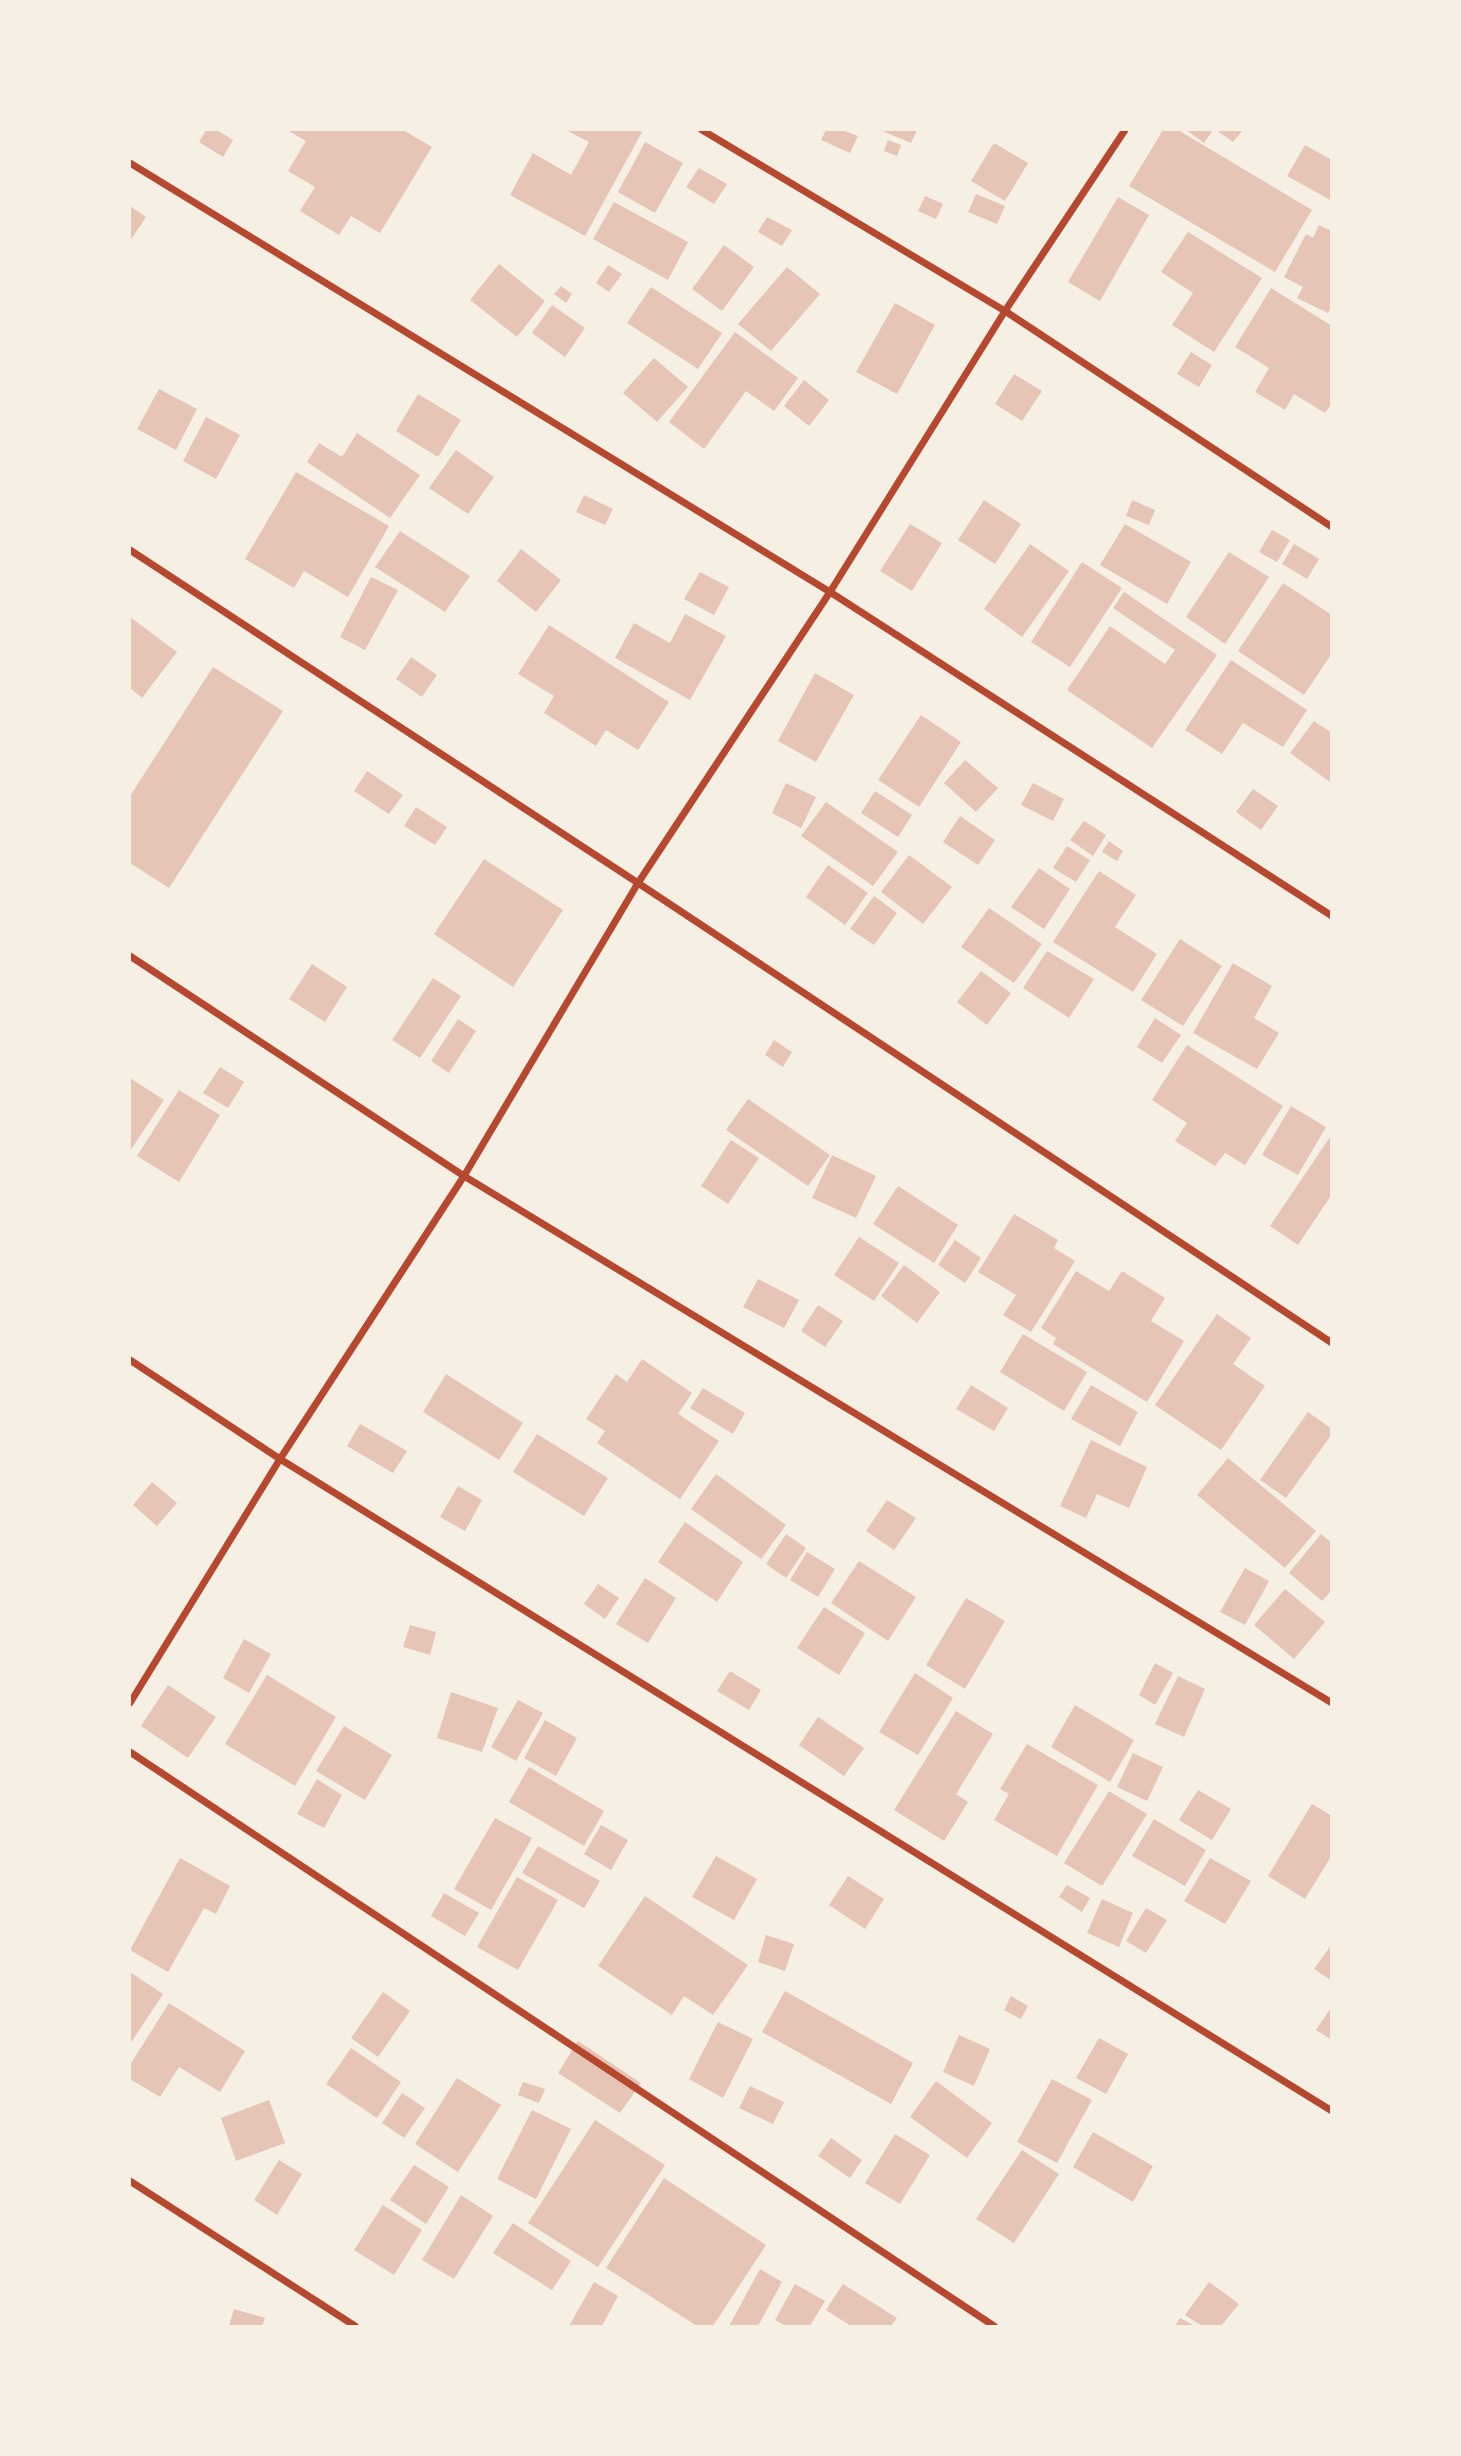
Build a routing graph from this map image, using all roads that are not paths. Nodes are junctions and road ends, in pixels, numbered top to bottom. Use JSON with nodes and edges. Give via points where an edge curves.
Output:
{"nodes":[{"id":1,"x":702,"y":130,"type":"edge"},
{"id":2,"x":1125,"y":130,"type":"edge"},
{"id":3,"x":130,"y":163,"type":"edge"},
{"id":4,"x":1005,"y":311,"type":"junction"},
{"id":5,"x":1332,"y":527,"type":"edge"},
{"id":6,"x":130,"y":550,"type":"edge"},
{"id":7,"x":830,"y":592,"type":"junction"},
{"id":8,"x":638,"y":883,"type":"junction"},
{"id":9,"x":1332,"y":916,"type":"edge"},
{"id":10,"x":130,"y":956,"type":"edge"},
{"id":11,"x":464,"y":1177,"type":"junction"},
{"id":12,"x":1332,"y":1343,"type":"edge"},
{"id":13,"x":130,"y":1360,"type":"edge"},
{"id":14,"x":280,"y":1459,"type":"junction"},
{"id":15,"x":130,"y":1703,"type":"edge"},
{"id":16,"x":1332,"y":1703,"type":"edge"},
{"id":17,"x":130,"y":1752,"type":"edge"},
{"id":18,"x":1332,"y":2110,"type":"edge"},
{"id":19,"x":130,"y":2181,"type":"edge"},
{"id":20,"x":355,"y":2326,"type":"edge"},
{"id":21,"x":994,"y":2326,"type":"edge"}],
"edges":[{"from":1,"to":4,"type":"street"},
{"from":2,"to":4,"type":"street"},
{"from":3,"to":7,"type":"street"},
{"from":4,"to":5,"type":"street"},
{"from":4,"to":7,"type":"street"},
{"from":6,"to":8,"type":"street"},
{"from":7,"to":8,"type":"street"},
{"from":7,"to":9,"type":"street"},
{"from":8,"to":11,"type":"street"},
{"from":8,"to":12,"type":"street"},
{"from":10,"to":11,"type":"street"},
{"from":11,"to":14,"type":"street"},
{"from":11,"to":16,"type":"street"},
{"from":13,"to":14,"type":"street"},
{"from":14,"to":15,"type":"street"},
{"from":14,"to":18,"type":"street"},
{"from":17,"to":21,"type":"street"},
{"from":19,"to":20,"type":"street"}]}
